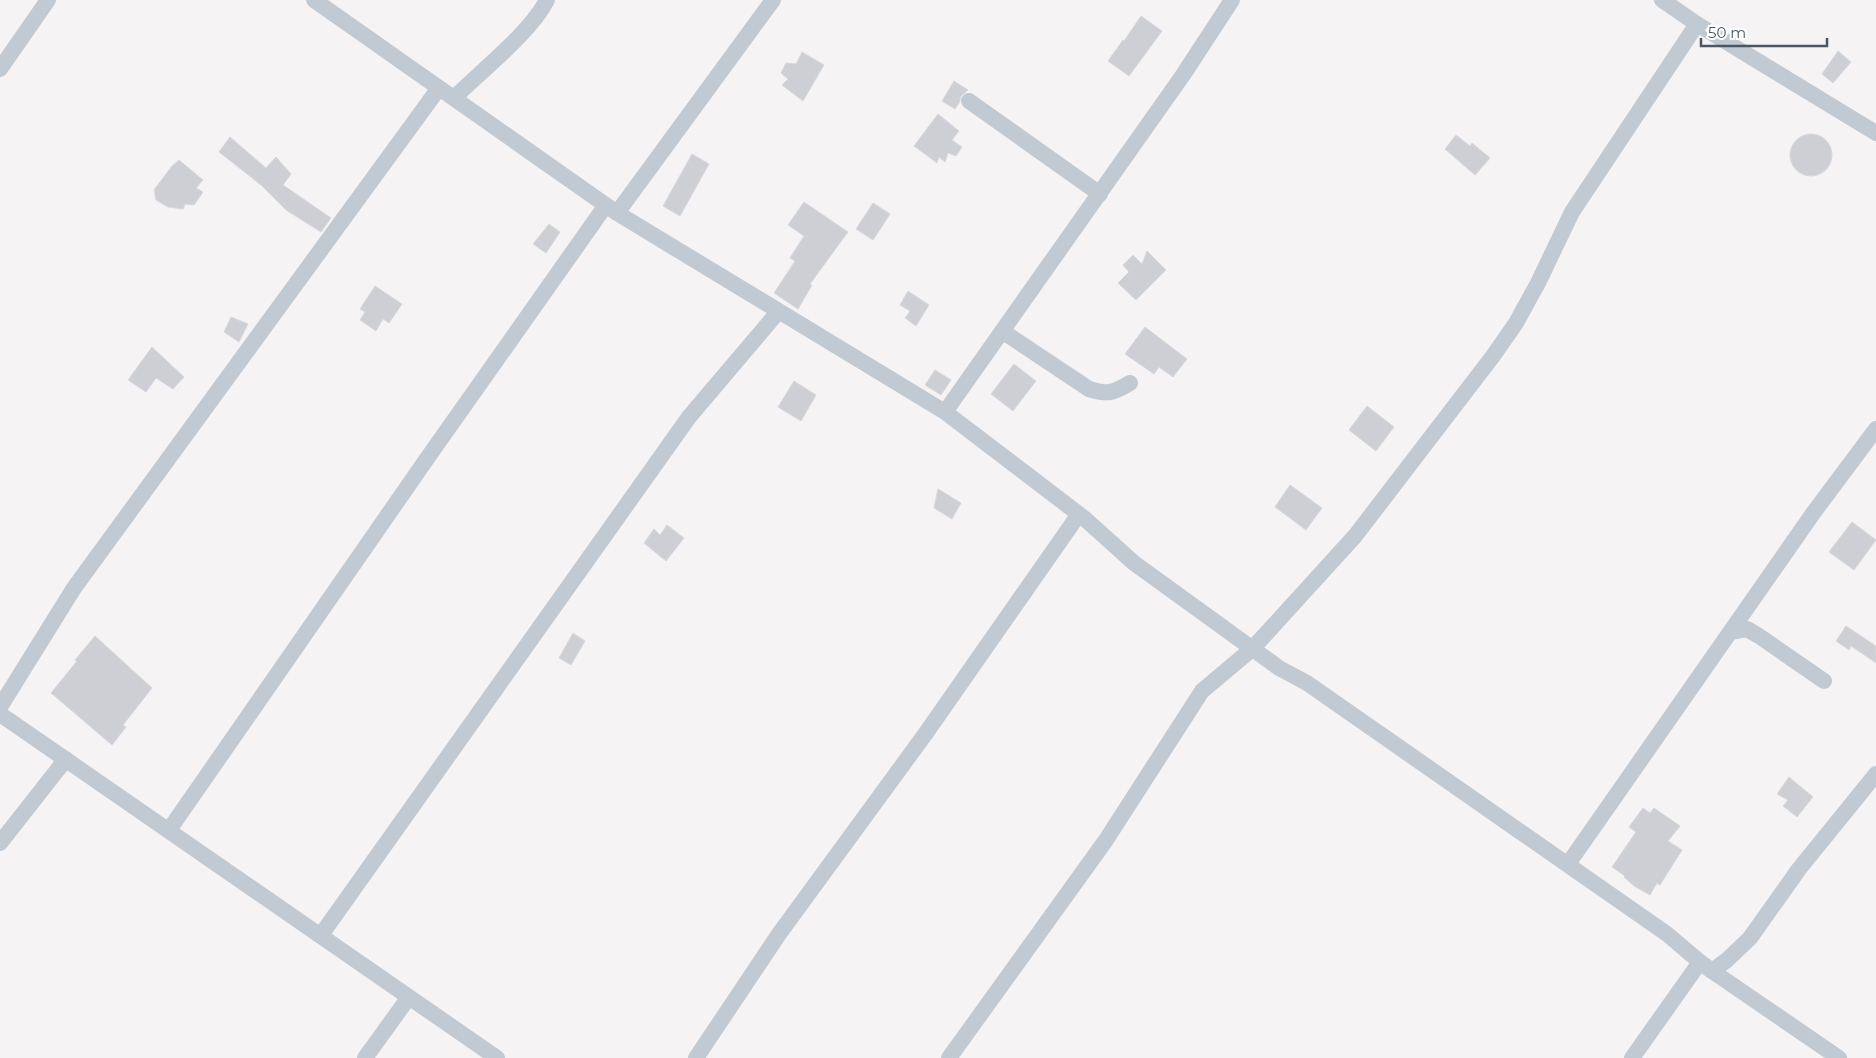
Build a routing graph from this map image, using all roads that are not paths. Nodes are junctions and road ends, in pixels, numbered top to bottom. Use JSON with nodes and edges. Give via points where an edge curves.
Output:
{"nodes":[{"id":1,"x":48,"y":0,"type":"edge"},
{"id":2,"x":314,"y":0,"type":"edge"},
{"id":3,"x":547,"y":0,"type":"edge"},
{"id":4,"x":773,"y":0,"type":"edge"},
{"id":5,"x":1232,"y":0,"type":"edge"},
{"id":6,"x":1662,"y":0,"type":"edge"},
{"id":7,"x":1697,"y":24,"type":"junction"},
{"id":8,"x":0,"y":68,"type":"edge"},
{"id":9,"x":439,"y":88,"type":"junction"},
{"id":10,"x":454,"y":98,"type":"junction"},
{"id":11,"x":969,"y":101,"type":"dead end"},
{"id":12,"x":1876,"y":133,"type":"edge"},
{"id":13,"x":1100,"y":194,"type":"junction"},
{"id":14,"x":612,"y":209,"type":"junction"},
{"id":15,"x":778,"y":312,"type":"junction"},
{"id":16,"x":1002,"y":331,"type":"junction"},
{"id":17,"x":1130,"y":383,"type":"dead end"},
{"id":18,"x":945,"y":412,"type":"junction"},
{"id":19,"x":1876,"y":429,"type":"edge"},
{"id":20,"x":1079,"y":514,"type":"junction"},
{"id":21,"x":1730,"y":632,"type":"junction"},
{"id":22,"x":1252,"y":649,"type":"junction"},
{"id":23,"x":1824,"y":681,"type":"dead end"},
{"id":24,"x":0,"y":707,"type":"edge"},
{"id":25,"x":0,"y":714,"type":"edge"},
{"id":26,"x":66,"y":759,"type":"junction"},
{"id":27,"x":1876,"y":774,"type":"edge"},
{"id":28,"x":169,"y":830,"type":"junction"},
{"id":29,"x":0,"y":843,"type":"edge"},
{"id":30,"x":1568,"y":864,"type":"junction"},
{"id":31,"x":321,"y":935,"type":"junction"},
{"id":32,"x":1706,"y":967,"type":"junction"},
{"id":33,"x":409,"y":997,"type":"junction"},
{"id":34,"x":365,"y":1058,"type":"edge"},
{"id":35,"x":497,"y":1058,"type":"edge"},
{"id":36,"x":696,"y":1058,"type":"edge"},
{"id":37,"x":949,"y":1058,"type":"edge"},
{"id":38,"x":1632,"y":1058,"type":"edge"},
{"id":39,"x":1839,"y":1058,"type":"edge"}],
"edges":[{"from":1,"to":8,"type":"street"},
{"from":2,"to":9,"type":"street"},
{"from":3,"to":10,"type":"street","via":[[519,35]]},
{"from":4,"to":14,"type":"street"},
{"from":5,"to":13,"type":"street"},
{"from":6,"to":7,"type":"street"},
{"from":7,"to":12,"type":"street"},
{"from":7,"to":22,"type":"street","via":[[1572,212],[1538,283],[1507,336],[1355,536]]},
{"from":9,"to":10,"type":"street"},
{"from":9,"to":24,"type":"street","via":[[74,588]]},
{"from":10,"to":14,"type":"street"},
{"from":11,"to":13,"type":"street"},
{"from":13,"to":16,"type":"street"},
{"from":14,"to":15,"type":"street"},
{"from":14,"to":28,"type":"street","via":[[414,476]]},
{"from":15,"to":18,"type":"street"},
{"from":15,"to":31,"type":"street","via":[[689,418]]},
{"from":16,"to":17,"type":"street","via":[[1089,389],[1114,392]]},
{"from":16,"to":18,"type":"street"},
{"from":18,"to":20,"type":"street"},
{"from":19,"to":21,"type":"street"},
{"from":20,"to":22,"type":"street","via":[[1134,563]]},
{"from":20,"to":36,"type":"street","via":[[926,733],[778,934]]},
{"from":21,"to":23,"type":"street","via":[[1747,629]]},
{"from":21,"to":30,"type":"street"},
{"from":22,"to":30,"type":"street","via":[[1307,683]]},
{"from":22,"to":37,"type":"street","via":[[1202,691],[1106,840]]},
{"from":25,"to":26,"type":"street"},
{"from":26,"to":28,"type":"street"},
{"from":26,"to":29,"type":"street"},
{"from":27,"to":32,"type":"street","via":[[1750,938],[1727,960]]},
{"from":28,"to":31,"type":"street"},
{"from":30,"to":32,"type":"street","via":[[1667,934]]},
{"from":31,"to":33,"type":"street"},
{"from":32,"to":38,"type":"street"},
{"from":32,"to":39,"type":"street"},
{"from":33,"to":34,"type":"street"},
{"from":33,"to":35,"type":"street"}]}
